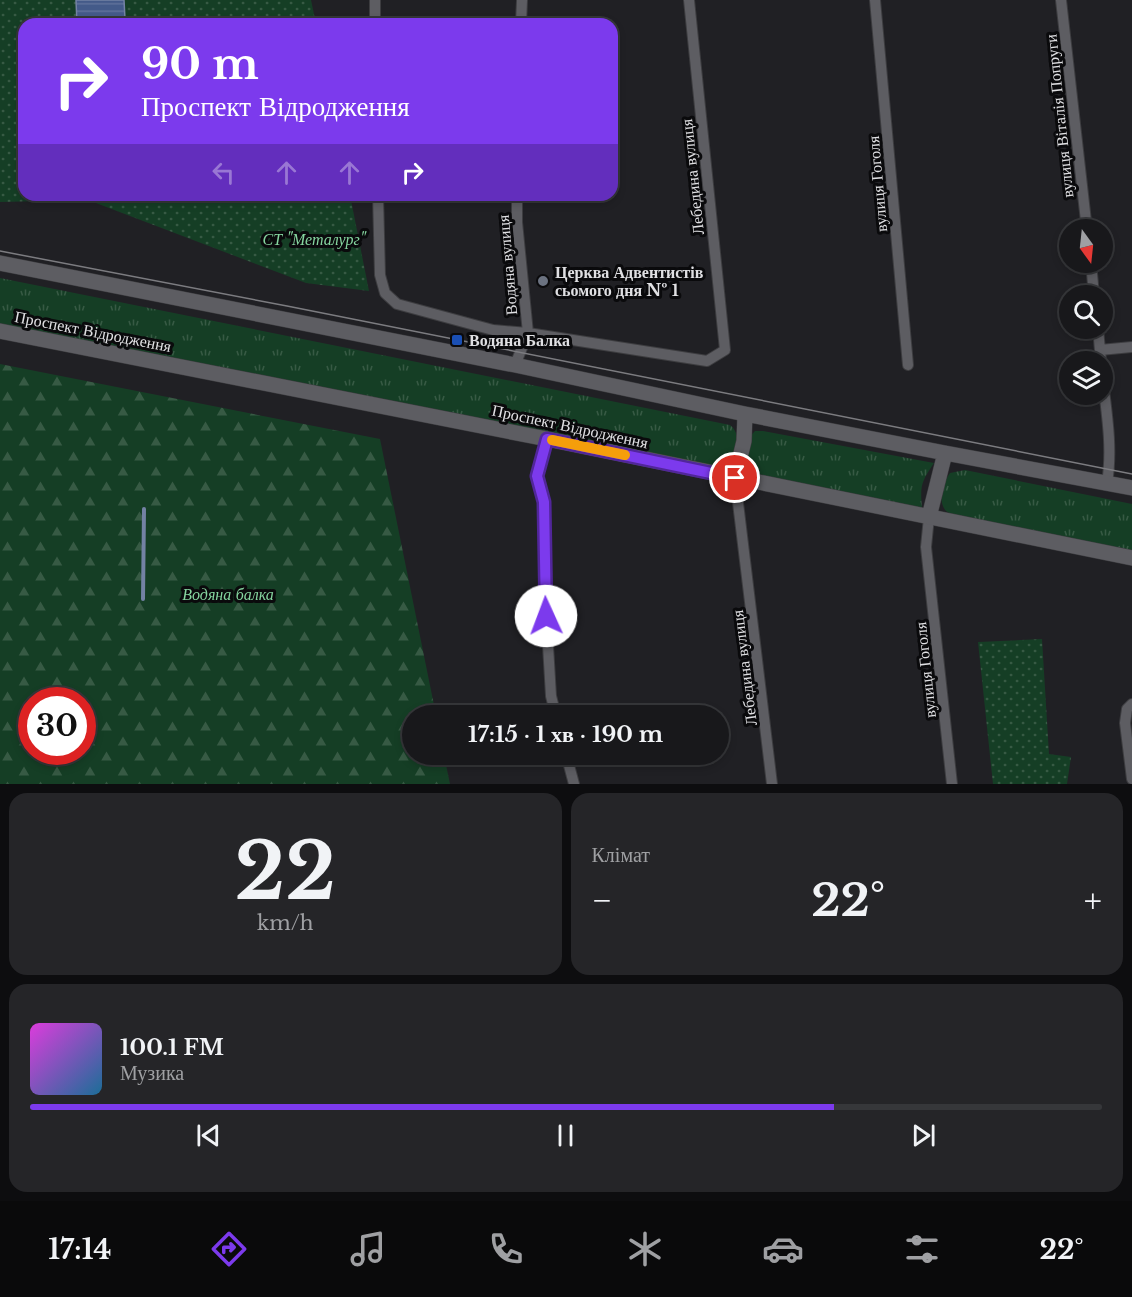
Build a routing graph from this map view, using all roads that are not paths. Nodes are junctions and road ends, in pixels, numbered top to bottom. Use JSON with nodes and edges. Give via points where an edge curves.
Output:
{"nodes":[{"id":1,"x":375,"y":0,"type":"edge"},
{"id":2,"x":522,"y":0,"type":"edge"},
{"id":3,"x":689,"y":0,"type":"edge"},
{"id":4,"x":875,"y":0,"type":"edge"},
{"id":5,"x":1061,"y":0,"type":"edge"},
{"id":6,"x":375,"y":18,"type":"edge"},
{"id":7,"x":521,"y":18,"type":"edge"},
{"id":8,"x":378,"y":201,"type":"edge"},
{"id":9,"x":517,"y":201,"type":"edge"},
{"id":10,"x":1086,"y":219,"type":"edge"},
{"id":11,"x":0,"y":263,"type":"edge"},
{"id":12,"x":0,"y":331,"type":"edge"},
{"id":13,"x":528,"y":333,"type":"junction"},
{"id":14,"x":1132,"y":347,"type":"edge"},
{"id":15,"x":1113,"y":353,"type":"edge"},
{"id":16,"x":515,"y":365,"type":"junction"},
{"id":17,"x":908,"y":365,"type":"dead end"},
{"id":18,"x":1105,"y":405,"type":"edge"},
{"id":19,"x":745,"y":414,"type":"junction"},
{"id":20,"x":547,"y":439,"type":"junction"},
{"id":21,"x":945,"y":453,"type":"junction"},
{"id":22,"x":735,"y":478,"type":"junction"},
{"id":23,"x":1107,"y":483,"type":"junction"},
{"id":24,"x":1132,"y":488,"type":"edge"},
{"id":25,"x":929,"y":517,"type":"junction"},
{"id":26,"x":1132,"y":558,"type":"edge"},
{"id":27,"x":1132,"y":704,"type":"edge"},
{"id":28,"x":553,"y":705,"type":"edge"},
{"id":29,"x":569,"y":765,"type":"edge"},
{"id":30,"x":1132,"y":779,"type":"edge"},
{"id":31,"x":574,"y":784,"type":"edge"},
{"id":32,"x":772,"y":784,"type":"edge"},
{"id":33,"x":952,"y":784,"type":"edge"}],
"edges":[{"from":1,"to":6,"type":"street"},
{"from":2,"to":7,"type":"street"},
{"from":3,"to":13,"type":"street","name":"Лебедина вулиця","via":[[725,350],[707,361]]},
{"from":4,"to":17,"type":"street","name":"вулиця Гоголя"},
{"from":5,"to":10,"type":"street","name":"вулиця Віталія Попруги"},
{"from":8,"to":13,"type":"street","via":[[380,275],[385,293],[397,304],[493,330]]},
{"from":9,"to":13,"type":"street","name":"Водяна вулиця"},
{"from":11,"to":16,"type":"main road"},
{"from":12,"to":20,"type":"main road","name":"Проспект Відродження"},
{"from":13,"to":16,"type":"street","name":"Водяна вулиця"},
{"from":14,"to":15,"type":"street"},
{"from":16,"to":19,"type":"main road"},
{"from":18,"to":23,"type":"street"},
{"from":19,"to":21,"type":"main road"},
{"from":19,"to":22,"type":"main road","via":[[744,441]]},
{"from":20,"to":22,"type":"main road","name":"Проспект Відродження"},
{"from":20,"to":28,"type":"street","via":[[537,476],[544,502],[545,607]]},
{"from":21,"to":23,"type":"main road"},
{"from":21,"to":25,"type":"main road"},
{"from":22,"to":25,"type":"main road","name":"Проспект Відродження"},
{"from":22,"to":32,"type":"street","name":"Лебедина вулиця"},
{"from":23,"to":24,"type":"main road"},
{"from":25,"to":26,"type":"main road","name":"Проспект Відродження"},
{"from":25,"to":33,"type":"street","name":"вулиця Гоголя","via":[[926,547]]},
{"from":27,"to":30,"type":"street","via":[[1125,723]]},
{"from":29,"to":31,"type":"street"}]}
